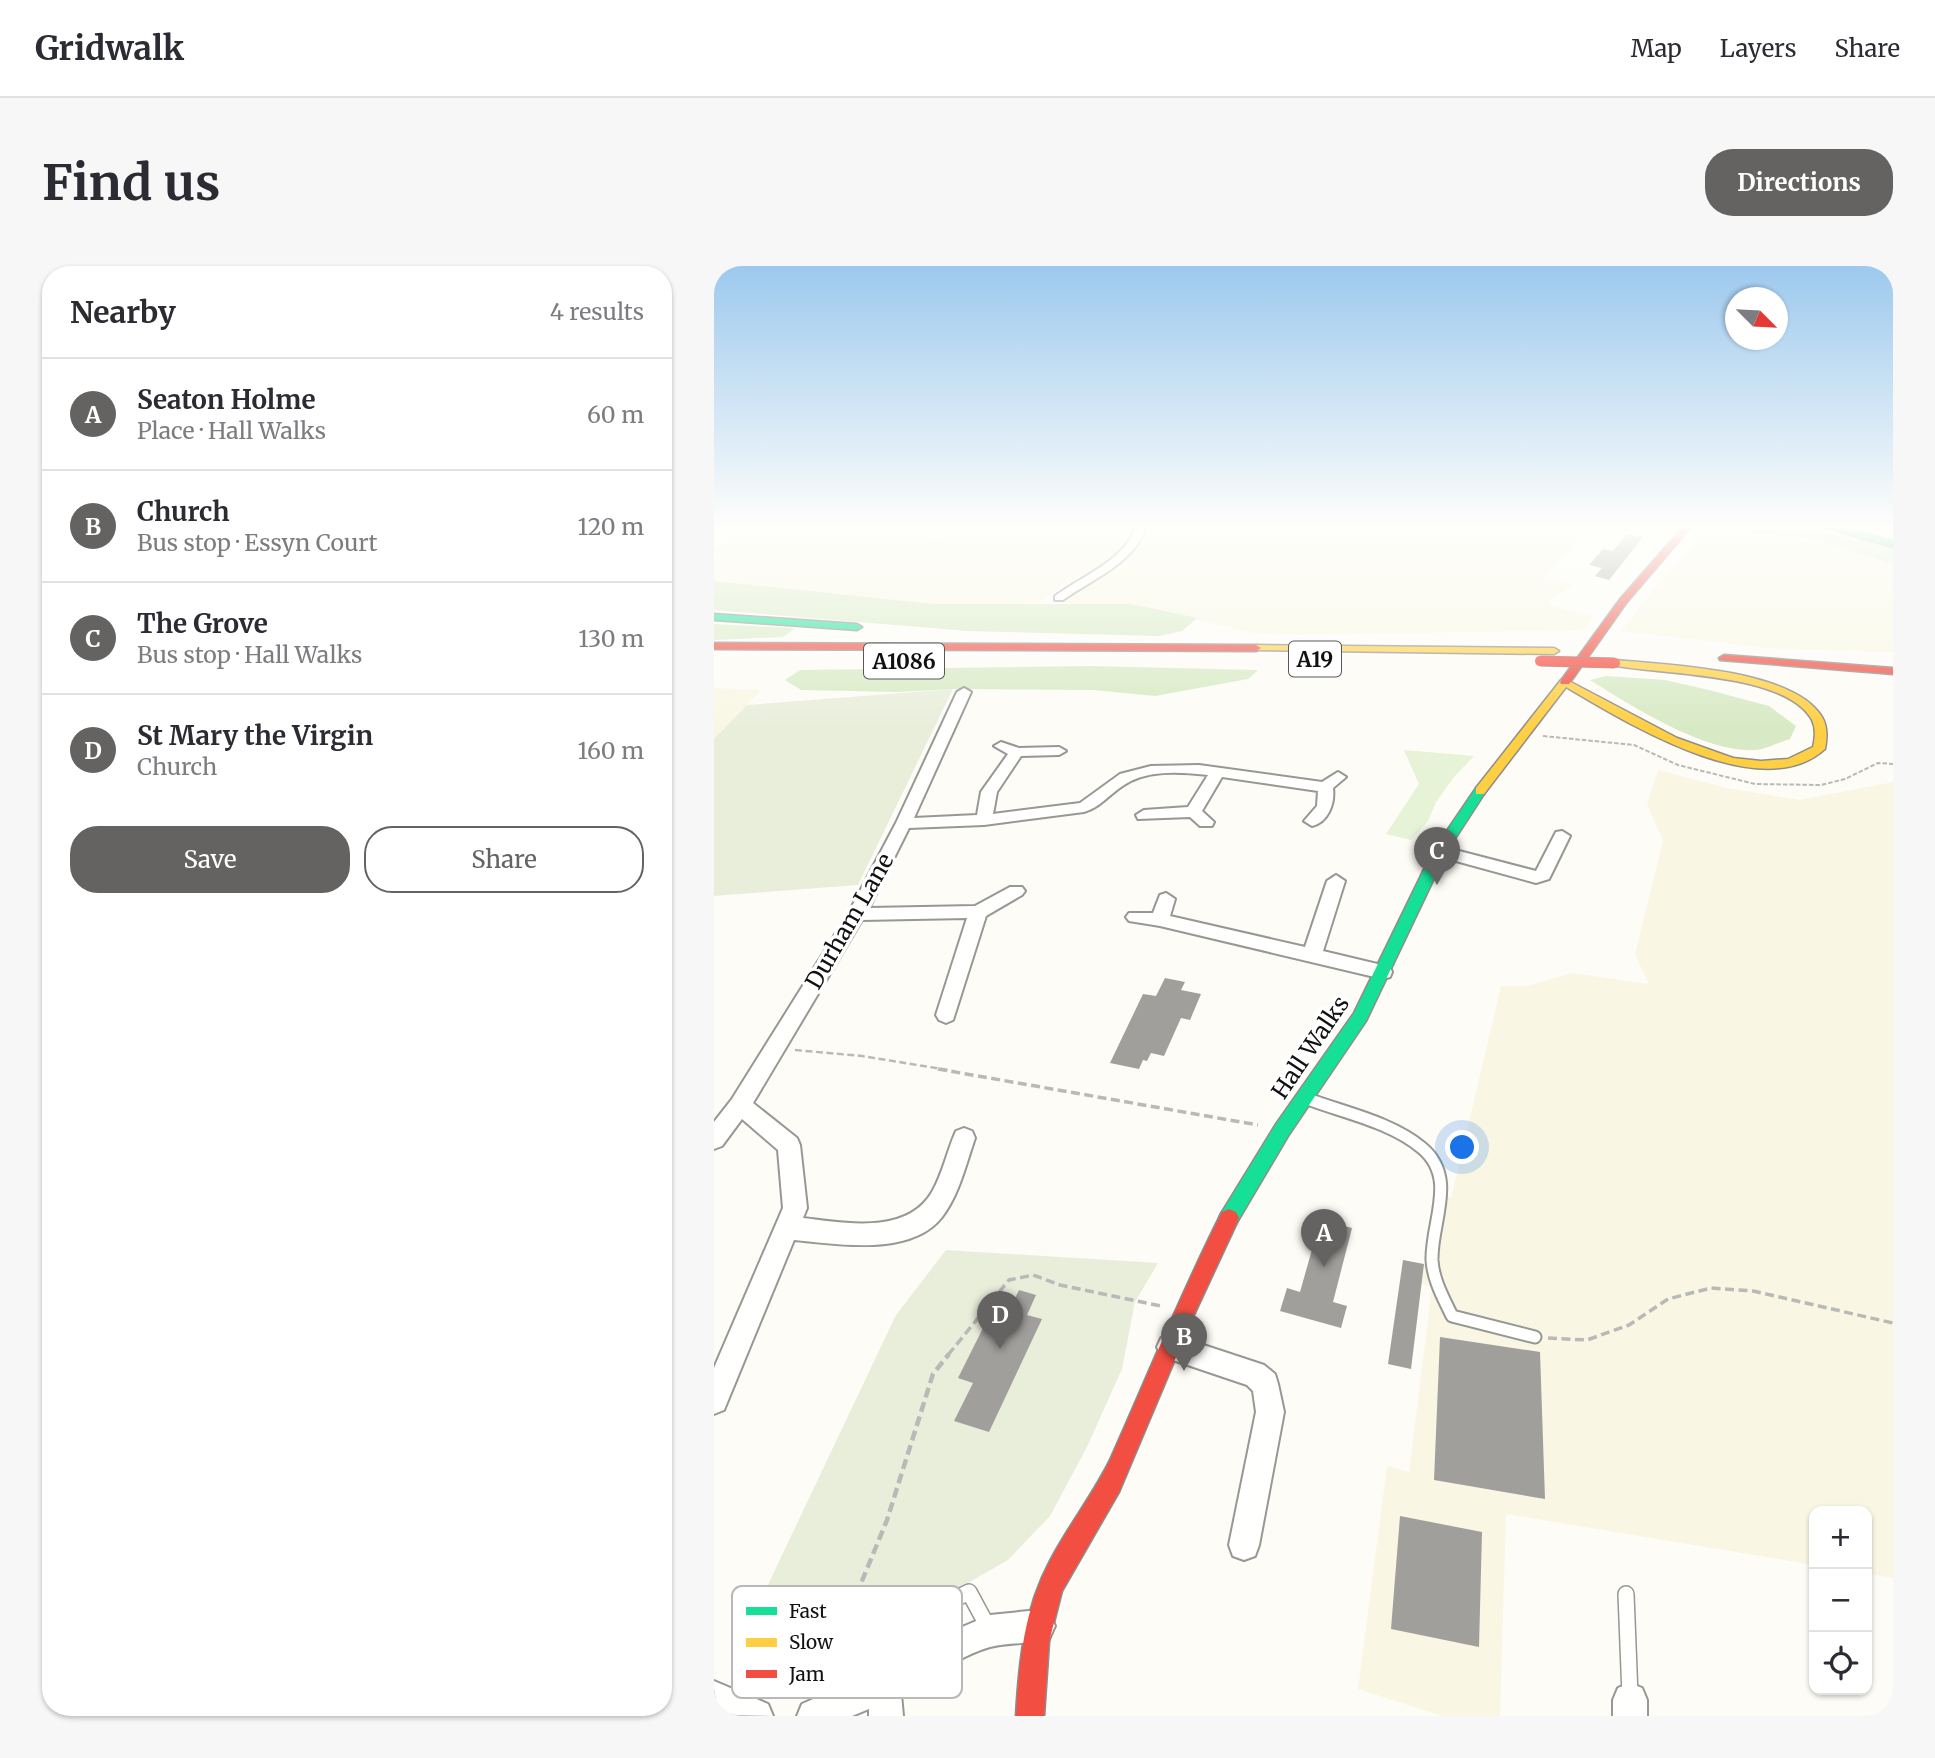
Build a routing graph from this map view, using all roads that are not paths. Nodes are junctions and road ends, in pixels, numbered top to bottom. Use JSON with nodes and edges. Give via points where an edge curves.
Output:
{"nodes":[{"id":1,"x":1064,"y":595,"type":"edge"},
{"id":2,"x":1629,"y":595,"type":"edge"},
{"id":3,"x":1059,"y":598,"type":"dead end"},
{"id":4,"x":714,"y":617,"type":"edge"},
{"id":5,"x":714,"y":646,"type":"edge"},
{"id":6,"x":1213,"y":647,"type":"junction"},
{"id":7,"x":1090,"y":656,"type":"junction"},
{"id":8,"x":714,"y":657,"type":"edge"},
{"id":9,"x":1614,"y":658,"type":"junction"},
{"id":10,"x":1893,"y":659,"type":"edge"},
{"id":11,"x":829,"y":663,"type":"dead end"},
{"id":12,"x":1893,"y":671,"type":"edge"},
{"id":13,"x":1893,"y":680,"type":"edge"},
{"id":14,"x":1565,"y":682,"type":"junction"},
{"id":15,"x":964,"y":692,"type":"dead end"},
{"id":16,"x":1001,"y":746,"type":"dead end"},
{"id":17,"x":1059,"y":751,"type":"dead end"},
{"id":18,"x":1017,"y":752,"type":"junction"},
{"id":19,"x":1217,"y":773,"type":"junction"},
{"id":20,"x":1338,"y":777,"type":"dead end"},
{"id":21,"x":1325,"y":787,"type":"junction"},
{"id":22,"x":1144,"y":815,"type":"dead end"},
{"id":23,"x":1199,"y":817,"type":"joint"},
{"id":24,"x":984,"y":820,"type":"junction"},
{"id":25,"x":1312,"y":821,"type":"dead end"},
{"id":26,"x":904,"y":822,"type":"junction"},
{"id":27,"x":1562,"y":836,"type":"dead end"},
{"id":28,"x":1440,"y":851,"type":"junction"},
{"id":29,"x":1336,"y":881,"type":"dead end"},
{"id":30,"x":1016,"y":891,"type":"dead end"},
{"id":31,"x":1166,"y":899,"type":"dead end"},
{"id":32,"x":978,"y":912,"type":"junction"},
{"id":33,"x":857,"y":914,"type":"junction"},
{"id":34,"x":1135,"y":917,"type":"dead end"},
{"id":35,"x":1160,"y":920,"type":"junction"},
{"id":36,"x":1311,"y":955,"type":"junction"},
{"id":37,"x":1383,"y":972,"type":"junction"},
{"id":38,"x":946,"y":1015,"type":"dead end"},
{"id":39,"x":1304,"y":1097,"type":"junction"},
{"id":40,"x":740,"y":1105,"type":"junction"},
{"id":41,"x":964,"y":1138,"type":"dead end"},
{"id":42,"x":714,"y":1139,"type":"edge"},
{"id":43,"x":786,"y":1228,"type":"junction"},
{"id":44,"x":1535,"y":1337,"type":"road end"},
{"id":45,"x":1170,"y":1347,"type":"junction"},
{"id":46,"x":714,"y":1400,"type":"edge"},
{"id":47,"x":1244,"y":1545,"type":"dead end"},
{"id":48,"x":1626,"y":1594,"type":"dead end"},
{"id":49,"x":962,"y":1595,"type":"edge"},
{"id":50,"x":1039,"y":1626,"type":"junction"},
{"id":51,"x":990,"y":1631,"type":"junction"},
{"id":52,"x":962,"y":1643,"type":"edge"},
{"id":53,"x":714,"y":1698,"type":"edge"},
{"id":54,"x":885,"y":1701,"type":"edge"},
{"id":55,"x":1630,"y":1708,"type":"edge"},
{"id":56,"x":756,"y":1716,"type":"edge"},
{"id":57,"x":814,"y":1716,"type":"edge"},
{"id":58,"x":1030,"y":1716,"type":"edge"}],
"edges":[{"from":1,"to":3,"type":"street"},
{"from":2,"to":14,"type":"main road","name":"Hall Walks"},
{"from":4,"to":6,"type":"main road","number":"A1086","via":[[940,635]]},
{"from":5,"to":6,"type":"main road","number":"A19"},
{"from":6,"to":9,"type":"main road","number":"A19","via":[[1554,651]]},
{"from":7,"to":8,"type":"main road","number":"A19"},
{"from":7,"to":9,"type":"main road","number":"A19","bridge":true},
{"from":7,"to":11,"type":"main road","number":"A1086"},
{"from":9,"to":10,"type":"main road","via":[[1700,654]]},
{"from":9,"to":12,"type":"main road","number":"A19"},
{"from":9,"to":13,"type":"main road","number":"A19"},
{"from":9,"to":14,"type":"main road","via":[[1749,680],[1781,691],[1819,719],[1823,731],[1819,749],[1785,763],[1755,764],[1716,756],[1679,742]]},
{"from":14,"to":28,"type":"main road","name":"Hall Walks","via":[[1490,777]]},
{"from":15,"to":26,"type":"street","name":"Durham Lane"},
{"from":16,"to":18,"type":"street"},
{"from":17,"to":18,"type":"street"},
{"from":18,"to":24,"type":"street","via":[[989,792]]},
{"from":19,"to":21,"type":"street"},
{"from":19,"to":23,"type":"street"},
{"from":19,"to":24,"type":"street","via":[[1152,769],[1130,774],[1084,807]]},
{"from":20,"to":21,"type":"street"},
{"from":21,"to":25,"type":"street","via":[[1328,799],[1323,812]]},
{"from":22,"to":23,"type":"street"},
{"from":24,"to":26,"type":"street"},
{"from":26,"to":33,"type":"street","name":"Durham Lane"},
{"from":27,"to":28,"type":"street","via":[[1543,875],[1536,877]]},
{"from":28,"to":37,"type":"main road","name":"Hall Walks"},
{"from":29,"to":36,"type":"street"},
{"from":30,"to":32,"type":"street"},
{"from":31,"to":35,"type":"street"},
{"from":32,"to":33,"type":"street"},
{"from":32,"to":38,"type":"street"},
{"from":33,"to":40,"type":"street","name":"Durham Lane"},
{"from":34,"to":35,"type":"street"},
{"from":35,"to":36,"type":"street"},
{"from":36,"to":37,"type":"street"},
{"from":37,"to":39,"type":"main road","name":"Hall Walks","via":[[1360,1017]]},
{"from":39,"to":44,"type":"lane","via":[[1405,1138],[1432,1156],[1443,1177],[1432,1261],[1437,1285],[1452,1316]]},
{"from":39,"to":45,"type":"main road","name":"Hall Walks","via":[[1232,1212]]},
{"from":40,"to":42,"type":"street","name":"Durham Lane"},
{"from":40,"to":43,"type":"street","via":[[789,1145],[795,1208]]},
{"from":41,"to":43,"type":"street","via":[[929,1216],[909,1228],[874,1234]]},
{"from":43,"to":46,"type":"street"},
{"from":45,"to":47,"type":"street","via":[[1255,1374],[1265,1384],[1270,1412]]},
{"from":45,"to":50,"type":"main road","name":"Hall Walks","via":[[1115,1474],[1057,1574]]},
{"from":48,"to":55,"type":"lane"},
{"from":49,"to":51,"type":"lane","via":[[968,1592]]},
{"from":50,"to":51,"type":"street"},
{"from":50,"to":58,"type":"main road","name":"Hall Walks"},
{"from":51,"to":52,"type":"street"},
{"from":53,"to":56,"type":"street"},
{"from":54,"to":57,"type":"street"}]}
